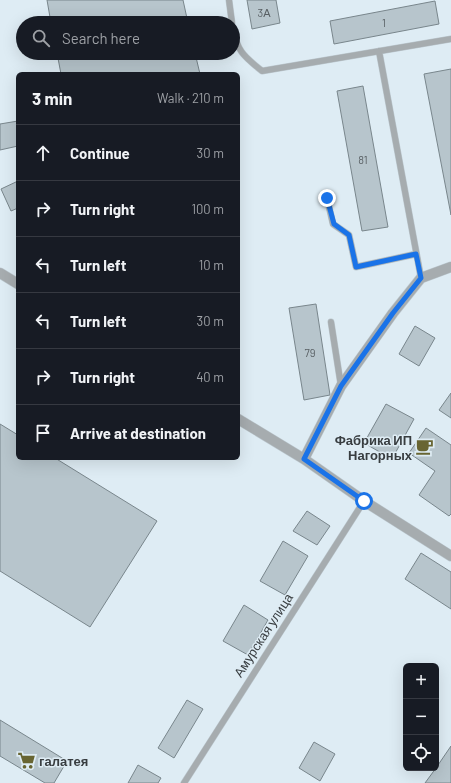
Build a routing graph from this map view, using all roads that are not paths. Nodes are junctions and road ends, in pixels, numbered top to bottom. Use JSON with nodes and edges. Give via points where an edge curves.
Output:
{"nodes":[{"id":1,"x":229,"y":0,"type":"edge"},
{"id":2,"x":231,"y":16,"type":"edge"},
{"id":3,"x":451,"y":39,"type":"edge"},
{"id":4,"x":240,"y":50,"type":"edge"},
{"id":5,"x":379,"y":51,"type":"junction"},
{"id":6,"x":327,"y":198,"type":"dead end"},
{"id":7,"x":416,"y":254,"type":"junction"},
{"id":8,"x":451,"y":267,"type":"edge"},
{"id":9,"x":0,"y":274,"type":"edge"},
{"id":10,"x":421,"y":278,"type":"junction"},
{"id":11,"x":16,"y":283,"type":"edge"},
{"id":12,"x":331,"y":322,"type":"dead end"},
{"id":13,"x":341,"y":386,"type":"junction"},
{"id":14,"x":240,"y":420,"type":"edge"},
{"id":15,"x":304,"y":459,"type":"junction"},
{"id":16,"x":364,"y":501,"type":"junction"},
{"id":17,"x":451,"y":556,"type":"edge"},
{"id":18,"x":184,"y":783,"type":"edge"}],
"edges":[{"from":1,"to":2,"type":"lane"},
{"from":3,"to":5,"type":"lane"},
{"from":4,"to":5,"type":"lane","via":[[262,71]]},
{"from":5,"to":7,"type":"lane"},
{"from":6,"to":7,"type":"lane","via":[[334,224],[349,235],[356,267]]},
{"from":7,"to":10,"type":"lane"},
{"from":8,"to":10,"type":"street"},
{"from":9,"to":11,"type":"street"},
{"from":10,"to":13,"type":"street"},
{"from":12,"to":13,"type":"lane"},
{"from":13,"to":15,"type":"street"},
{"from":14,"to":15,"type":"street"},
{"from":15,"to":16,"type":"street"},
{"from":16,"to":17,"type":"street"},
{"from":16,"to":18,"type":"lane","name":"Амурская улица"}]}
